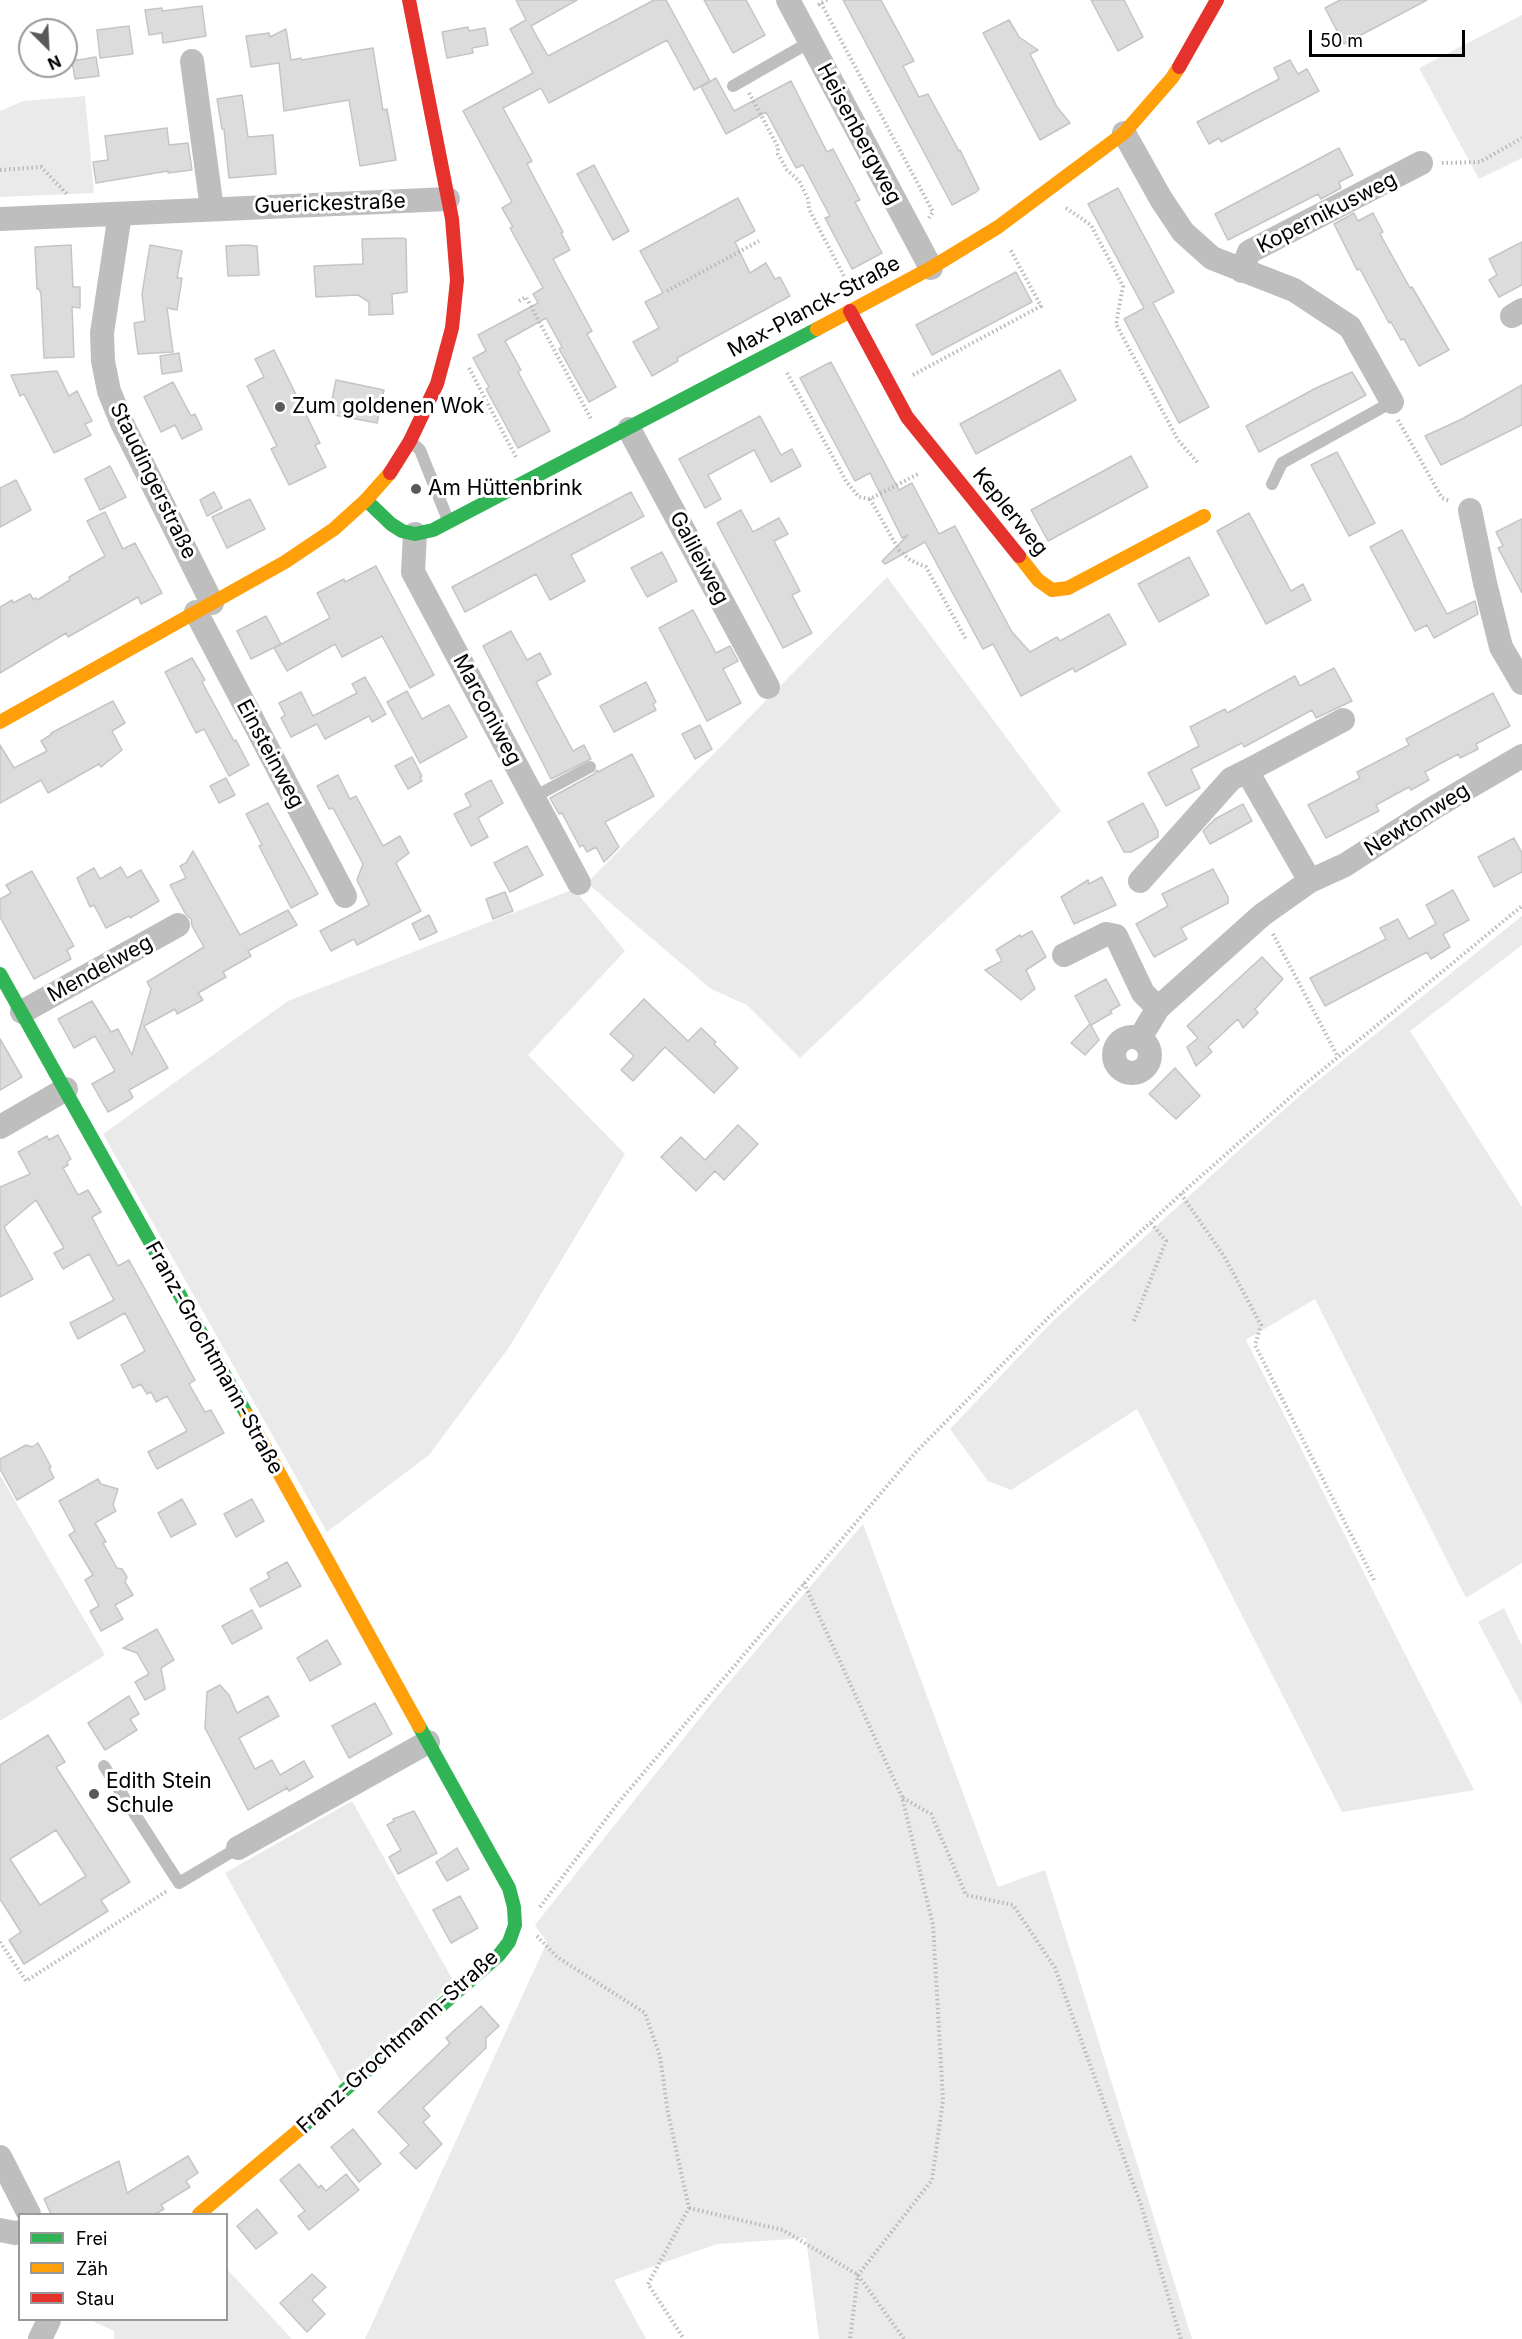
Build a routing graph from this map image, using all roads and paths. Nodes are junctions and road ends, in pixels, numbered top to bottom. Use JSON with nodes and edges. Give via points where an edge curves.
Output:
{"nodes":[{"id":1,"x":409,"y":0,"type":"edge"},
{"id":2,"x":788,"y":0,"type":"edge"},
{"id":3,"x":1217,"y":0,"type":"edge"},
{"id":4,"x":820,"y":3,"type":"dead end"},
{"id":5,"x":810,"y":42,"type":"junction"},
{"id":6,"x":192,"y":61,"type":"dead end"},
{"id":7,"x":737,"y":83,"type":"joint"},
{"id":8,"x":1124,"y":133,"type":"junction"},
{"id":9,"x":1522,"y":138,"type":"edge"},
{"id":10,"x":1421,"y":163,"type":"joint"},
{"id":11,"x":0,"y":170,"type":"edge"},
{"id":12,"x":1050,"y":191,"type":"junction"},
{"id":13,"x":448,"y":199,"type":"junction"},
{"id":14,"x":212,"y":209,"type":"junction"},
{"id":15,"x":120,"y":214,"type":"junction"},
{"id":16,"x":69,"y":216,"type":"junction"},
{"id":17,"x":0,"y":219,"type":"edge"},
{"id":18,"x":998,"y":227,"type":"junction"},
{"id":19,"x":910,"y":228,"type":"junction"},
{"id":20,"x":759,"y":241,"type":"dead end"},
{"id":21,"x":930,"y":268,"type":"junction"},
{"id":22,"x":1242,"y":271,"type":"junction"},
{"id":23,"x":667,"y":291,"type":"dead end"},
{"id":24,"x":519,"y":301,"type":"dead end"},
{"id":25,"x":856,"y":308,"type":"junction"},
{"id":26,"x":776,"y":351,"type":"junction"},
{"id":27,"x":465,"y":360,"type":"dead end"},
{"id":28,"x":891,"y":386,"type":"junction"},
{"id":29,"x":1392,"y":402,"type":"junction"},
{"id":30,"x":629,"y":429,"type":"junction"},
{"id":31,"x":410,"y":441,"type":"junction"},
{"id":32,"x":603,"y":442,"type":"junction"},
{"id":33,"x":942,"y":461,"type":"junction"},
{"id":34,"x":1198,"y":463,"type":"dead end"},
{"id":35,"x":529,"y":481,"type":"junction"},
{"id":36,"x":1272,"y":484,"type":"dead end"},
{"id":37,"x":870,"y":499,"type":"junction"},
{"id":38,"x":366,"y":500,"type":"junction"},
{"id":39,"x":1470,"y":510,"type":"joint"},
{"id":40,"x":1204,"y":516,"type":"dead end"},
{"id":41,"x":449,"y":523,"type":"junction"},
{"id":42,"x":415,"y":534,"type":"junction"},
{"id":43,"x":204,"y":607,"type":"junction"},
{"id":44,"x":967,"y":641,"type":"dead end"},
{"id":45,"x":1522,"y":683,"type":"edge"},
{"id":46,"x":768,"y":687,"type":"dead end"},
{"id":47,"x":1344,"y":720,"type":"dead end"},
{"id":48,"x":0,"y":722,"type":"edge"},
{"id":49,"x":1522,"y":756,"type":"edge"},
{"id":50,"x":590,"y":767,"type":"dead end"},
{"id":51,"x":1247,"y":771,"type":"junction"},
{"id":52,"x":534,"y":797,"type":"junction"},
{"id":53,"x":1140,"y":881,"type":"dead end"},
{"id":54,"x":1310,"y":881,"type":"junction"},
{"id":55,"x":579,"y":883,"type":"dead end"},
{"id":56,"x":345,"y":896,"type":"dead end"},
{"id":57,"x":1522,"y":906,"type":"edge"},
{"id":58,"x":1262,"y":915,"type":"junction"},
{"id":59,"x":178,"y":925,"type":"dead end"},
{"id":60,"x":1064,"y":955,"type":"dead end"},
{"id":61,"x":0,"y":974,"type":"edge"},
{"id":62,"x":1158,"y":1008,"type":"junction"},
{"id":63,"x":22,"y":1012,"type":"junction"},
{"id":64,"x":1140,"y":1038,"type":"dead end"},
{"id":65,"x":1338,"y":1058,"type":"junction"},
{"id":66,"x":66,"y":1089,"type":"junction"},
{"id":67,"x":0,"y":1127,"type":"edge"},
{"id":68,"x":1181,"y":1194,"type":"junction"},
{"id":69,"x":1150,"y":1222,"type":"junction"},
{"id":70,"x":1134,"y":1321,"type":"dead end"},
{"id":71,"x":1374,"y":1580,"type":"dead end"},
{"id":72,"x":804,"y":1583,"type":"junction"},
{"id":73,"x":428,"y":1742,"type":"junction"},
{"id":74,"x":104,"y":1766,"type":"dead end"},
{"id":75,"x":902,"y":1797,"type":"junction"},
{"id":76,"x":238,"y":1848,"type":"joint"},
{"id":77,"x":179,"y":1883,"type":"junction"},
{"id":78,"x":521,"y":1925,"type":"junction"},
{"id":79,"x":0,"y":1942,"type":"edge"},
{"id":80,"x":0,"y":2157,"type":"edge"},
{"id":81,"x":689,"y":2208,"type":"junction"},
{"id":82,"x":29,"y":2213,"type":"edge"},
{"id":83,"x":200,"y":2213,"type":"edge"},
{"id":84,"x":0,"y":2230,"type":"edge"},
{"id":85,"x":18,"y":2232,"type":"edge"},
{"id":86,"x":858,"y":2275,"type":"junction"},
{"id":87,"x":49,"y":2321,"type":"edge"},
{"id":88,"x":40,"y":2339,"type":"edge"},
{"id":89,"x":684,"y":2339,"type":"edge"},
{"id":90,"x":850,"y":2339,"type":"edge"},
{"id":91,"x":904,"y":2339,"type":"edge"},
{"id":92,"x":1181,"y":2339,"type":"edge"}],
"edges":[{"from":1,"to":13,"type":"street"},
{"from":2,"to":5,"type":"street","name":"Heisenbergweg"},
{"from":3,"to":8,"type":"street","name":"Max-Planck-Straße","via":[[1172,78]]},
{"from":4,"to":19,"type":"path","via":[[933,212]]},
{"from":5,"to":7,"type":"lane"},
{"from":5,"to":19,"type":"street","name":"Heisenbergweg"},
{"from":6,"to":14,"type":"street"},
{"from":7,"to":25,"type":"path","via":[[778,147],[788,170],[800,181],[809,209]]},
{"from":8,"to":12,"type":"street","name":"Max-Planck-Straße"},
{"from":8,"to":22,"type":"street","name":"Kopernikusweg","via":[[1183,232],[1212,258]]},
{"from":9,"to":10,"type":"path","via":[[1480,162]]},
{"from":10,"to":22,"type":"street","name":"Kopernikusweg","via":[[1249,252]]},
{"from":11,"to":16,"type":"path","via":[[40,166],[67,192]]},
{"from":12,"to":18,"type":"street","name":"Max-Planck-Straße"},
{"from":12,"to":34,"type":"path","via":[[1060,205],[1091,225],[1123,286],[1116,324],[1178,440]]},
{"from":13,"to":14,"type":"street","name":"Guerickestraße"},
{"from":13,"to":31,"type":"street","via":[[457,280],[452,328],[437,384]]},
{"from":14,"to":15,"type":"street","name":"Guerickestraße"},
{"from":15,"to":16,"type":"street","name":"Guerickestraße"},
{"from":15,"to":43,"type":"street","name":"Staudingerstraße","via":[[102,333],[109,391]]},
{"from":16,"to":17,"type":"street","name":"Guerickestraße"},
{"from":18,"to":21,"type":"street","name":"Max-Planck-Straße"},
{"from":18,"to":28,"type":"path","via":[[1041,306]]},
{"from":19,"to":21,"type":"street","name":"Heisenbergweg"},
{"from":20,"to":23,"type":"path"},
{"from":21,"to":25,"type":"street","name":"Max-Planck-Straße"},
{"from":22,"to":29,"type":"street","name":"Kopernikusweg","via":[[1294,290],[1350,327]]},
{"from":24,"to":32,"type":"path","via":[[526,297]]},
{"from":25,"to":26,"type":"street","name":"Max-Planck-Straße"},
{"from":25,"to":28,"type":"street","name":"Keplerweg"},
{"from":26,"to":30,"type":"street","name":"Max-Planck-Straße"},
{"from":26,"to":37,"type":"path","via":[[846,481],[859,497]]},
{"from":27,"to":35,"type":"path"},
{"from":28,"to":33,"type":"street","name":"Keplerweg","via":[[907,417]]},
{"from":29,"to":36,"type":"lane","via":[[1282,463]]},
{"from":29,"to":39,"type":"path","via":[[1393,411],[1442,498]]},
{"from":30,"to":32,"type":"street","name":"Max-Planck-Straße"},
{"from":30,"to":46,"type":"street","name":"Galileiweg"},
{"from":31,"to":38,"type":"street","via":[[390,473]]},
{"from":31,"to":41,"type":"lane","via":[[420,450]]},
{"from":32,"to":35,"type":"street","name":"Max-Planck-Straße"},
{"from":33,"to":37,"type":"path"},
{"from":33,"to":40,"type":"street","name":"Keplerweg","via":[[1038,580],[1052,590],[1068,588]]},
{"from":35,"to":41,"type":"street","name":"Max-Planck-Straße"},
{"from":37,"to":44,"type":"path","via":[[899,550],[926,567]]},
{"from":38,"to":42,"type":"street","via":[[391,524]]},
{"from":38,"to":43,"type":"street","via":[[334,530]]},
{"from":39,"to":45,"type":"street","via":[[1501,646]]},
{"from":41,"to":42,"type":"street","name":"Max-Planck-Straße"},
{"from":42,"to":52,"type":"street","name":"Marconiweg","via":[[413,572]]},
{"from":43,"to":48,"type":"street"},
{"from":43,"to":56,"type":"street","name":"Einsteinweg"},
{"from":47,"to":51,"type":"street"},
{"from":49,"to":54,"type":"street","name":"Newtonweg","via":[[1345,865]]},
{"from":50,"to":52,"type":"lane"},
{"from":51,"to":53,"type":"street","via":[[1232,779]]},
{"from":51,"to":54,"type":"street"},
{"from":52,"to":55,"type":"street","name":"Marconiweg"},
{"from":54,"to":58,"type":"street","name":"Newtonweg"},
{"from":57,"to":65,"type":"path"},
{"from":58,"to":62,"type":"street","name":"Newtonweg"},
{"from":58,"to":65,"type":"path"},
{"from":59,"to":63,"type":"street","name":"Mendelweg"},
{"from":60,"to":62,"type":"street","via":[[1106,934],[1116,936],[1143,993]]},
{"from":61,"to":63,"type":"street","name":"Franz-Grochtmann-Straße"},
{"from":62,"to":64,"type":"street","name":"Newtonweg"},
{"from":63,"to":66,"type":"street","name":"Franz-Grochtmann-Straße"},
{"from":65,"to":68,"type":"path"},
{"from":66,"to":67,"type":"street"},
{"from":66,"to":73,"type":"street","name":"Franz-Grochtmann-Straße"},
{"from":68,"to":69,"type":"path"},
{"from":68,"to":71,"type":"path","via":[[1224,1256],[1261,1325],[1255,1345]]},
{"from":69,"to":70,"type":"path","via":[[1166,1241]]},
{"from":69,"to":72,"type":"path","via":[[915,1452]]},
{"from":72,"to":75,"type":"path"},
{"from":72,"to":78,"type":"path","via":[[618,1803]]},
{"from":73,"to":76,"type":"street"},
{"from":73,"to":78,"type":"street","name":"Franz-Grochtmann-Straße","via":[[509,1888]]},
{"from":74,"to":77,"type":"lane"},
{"from":75,"to":86,"type":"path","via":[[933,1925],[943,2100],[932,2180]]},
{"from":75,"to":92,"type":"path","via":[[931,1814],[966,1895],[1013,1905],[1055,1968],[1141,2205]]},
{"from":76,"to":77,"type":"lane"},
{"from":77,"to":79,"type":"path","via":[[26,1981]]},
{"from":78,"to":81,"type":"path","via":[[557,1957],[645,2013],[660,2056]]},
{"from":78,"to":83,"type":"street","name":"Franz-Grochtmann-Straße","via":[[499,1955]]},
{"from":80,"to":82,"type":"street"},
{"from":81,"to":86,"type":"path","via":[[783,2230]]},
{"from":81,"to":89,"type":"path","via":[[648,2284]]},
{"from":84,"to":85,"type":"street"},
{"from":86,"to":90,"type":"path"},
{"from":86,"to":91,"type":"path"},
{"from":87,"to":88,"type":"street"}]}
